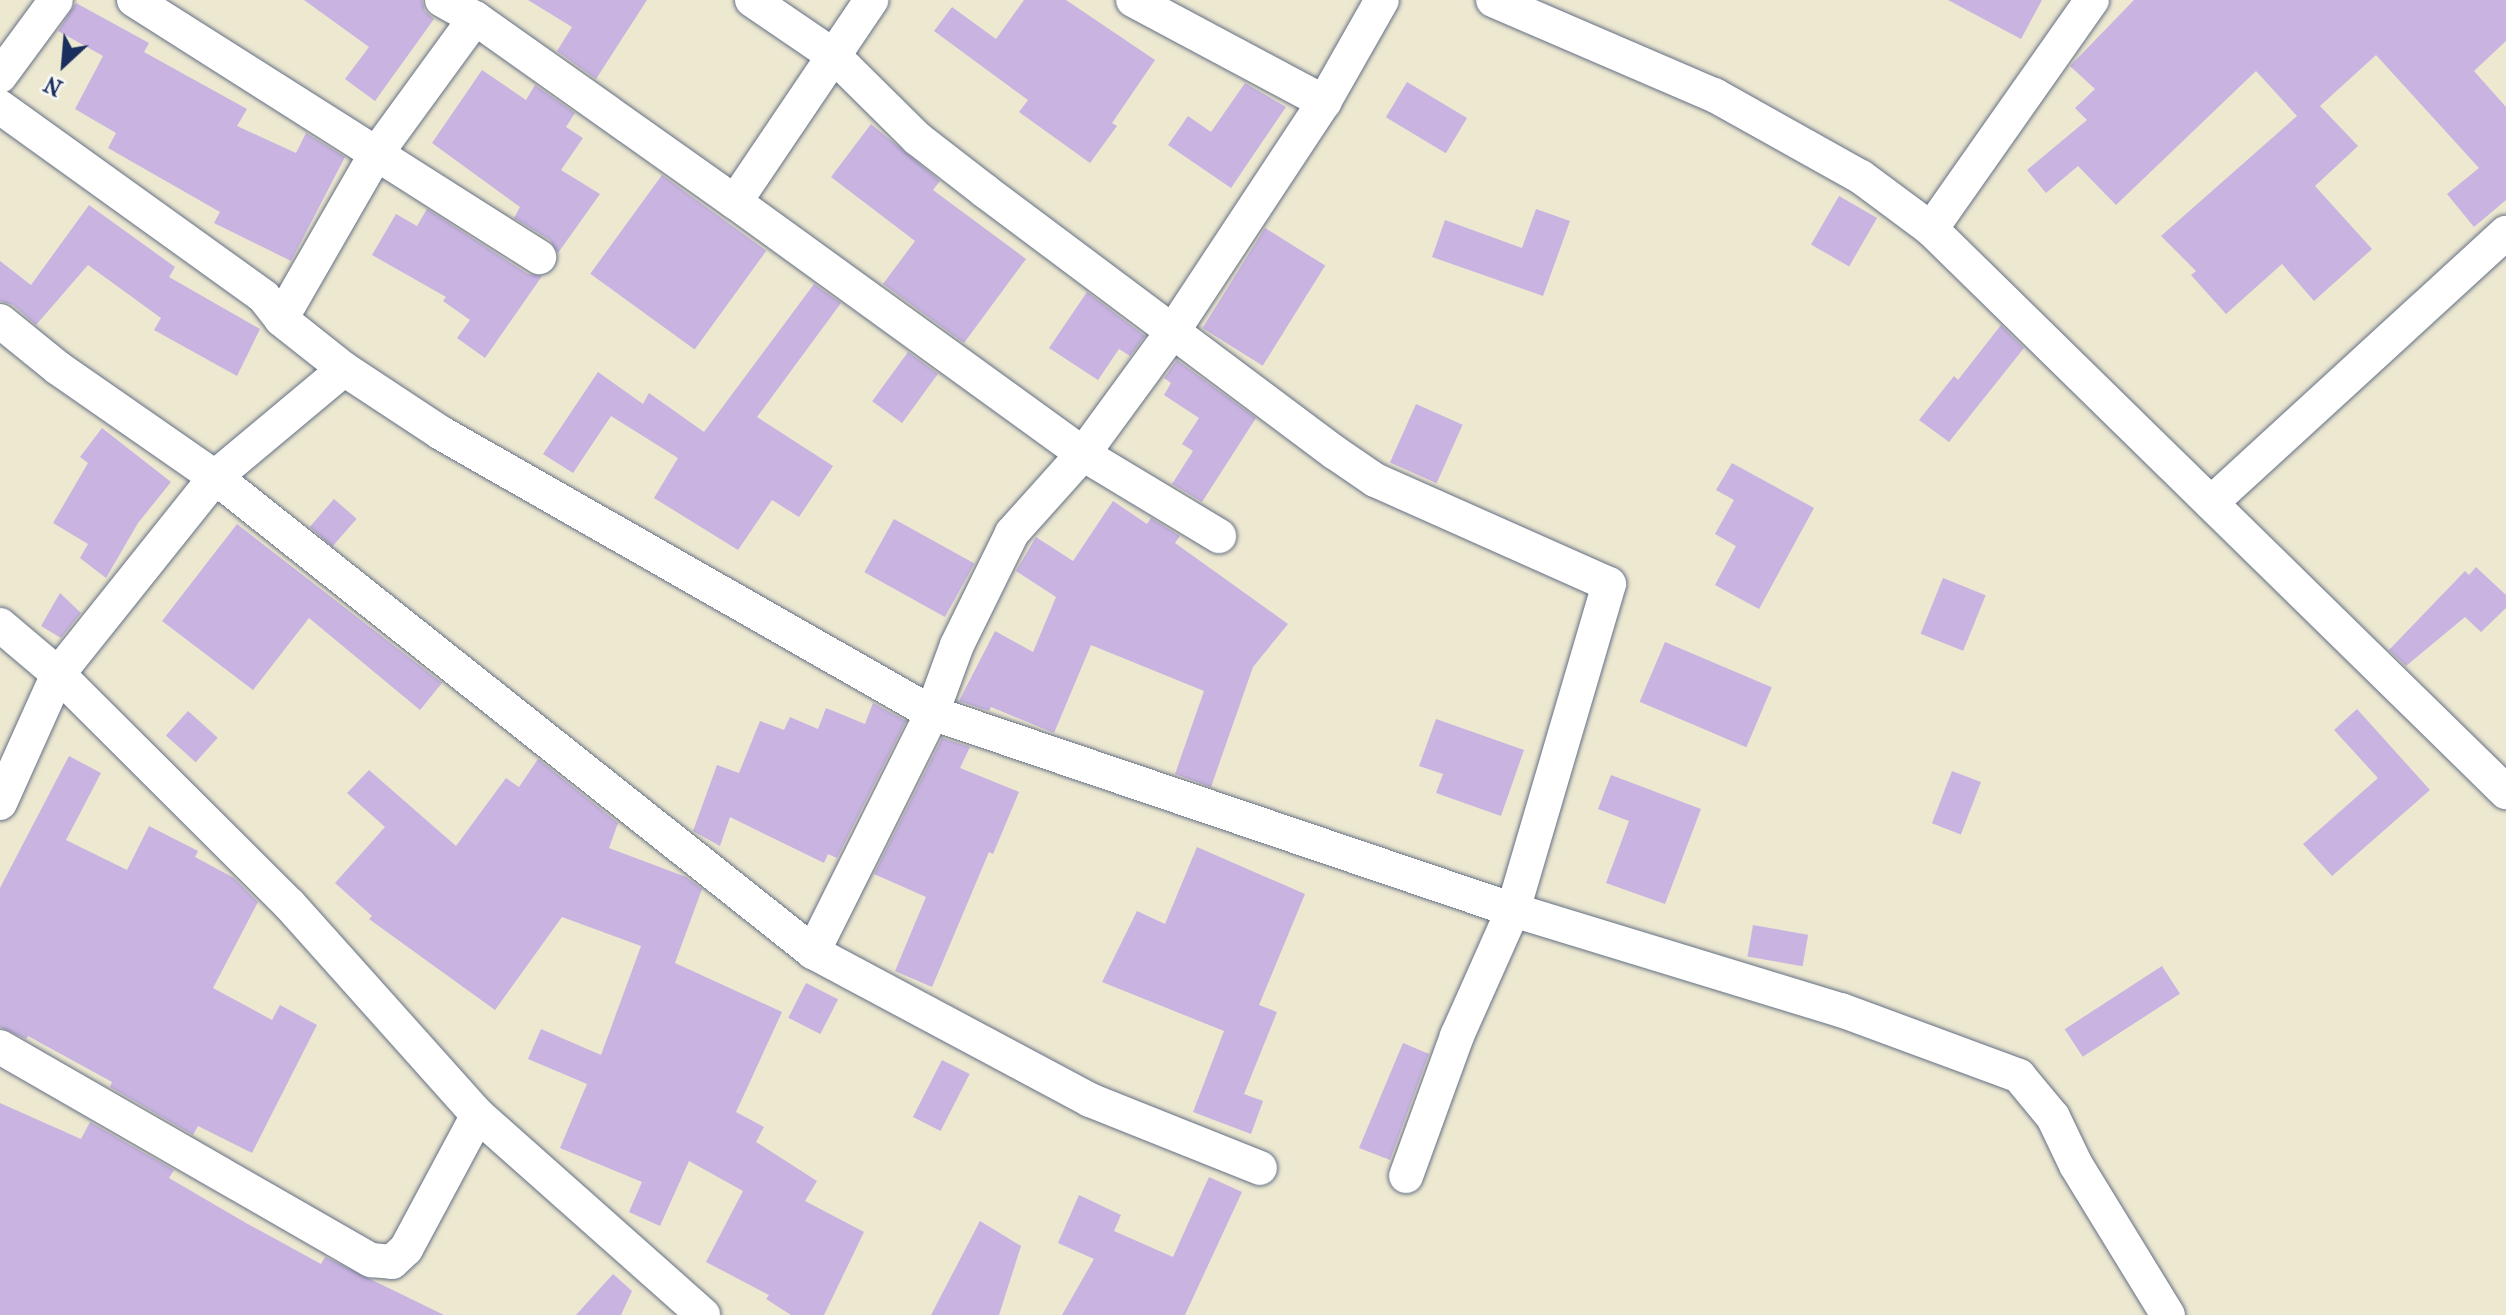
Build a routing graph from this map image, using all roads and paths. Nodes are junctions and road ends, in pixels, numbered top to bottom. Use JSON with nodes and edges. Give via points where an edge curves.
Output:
{"nodes":[{"id":1,"x":56,"y":0,"type":"edge"},
{"id":2,"x":134,"y":0,"type":"edge"},
{"id":3,"x":442,"y":0,"type":"edge"},
{"id":4,"x":752,"y":0,"type":"edge"},
{"id":5,"x":871,"y":0,"type":"edge"},
{"id":6,"x":1133,"y":0,"type":"edge"},
{"id":7,"x":1382,"y":0,"type":"edge"},
{"id":8,"x":1493,"y":0,"type":"edge"},
{"id":9,"x":2092,"y":0,"type":"edge"},
{"id":10,"x":475,"y":18,"type":"junction"},
{"id":11,"x":834,"y":56,"type":"junction"},
{"id":12,"x":0,"y":76,"type":"edge"},
{"id":13,"x":1324,"y":102,"type":"junction"},
{"id":14,"x":0,"y":107,"type":"edge"},
{"id":15,"x":376,"y":154,"type":"junction"},
{"id":16,"x":735,"y":202,"type":"junction"},
{"id":17,"x":1931,"y":229,"type":"junction"},
{"id":18,"x":2506,"y":233,"type":"edge"},
{"id":19,"x":539,"y":257,"type":"dead end"},
{"id":20,"x":281,"y":319,"type":"junction"},
{"id":21,"x":0,"y":321,"type":"edge"},
{"id":22,"x":1173,"y":331,"type":"junction"},
{"id":23,"x":344,"y":369,"type":"junction"},
{"id":24,"x":1083,"y":454,"type":"junction"},
{"id":25,"x":215,"y":477,"type":"junction"},
{"id":26,"x":2211,"y":503,"type":"junction"},
{"id":27,"x":1219,"y":536,"type":"dead end"},
{"id":28,"x":0,"y":625,"type":"edge"},
{"id":29,"x":58,"y":674,"type":"junction"},
{"id":30,"x":932,"y":713,"type":"junction"},
{"id":31,"x":2506,"y":792,"type":"edge"},
{"id":32,"x":0,"y":803,"type":"edge"},
{"id":33,"x":1513,"y":910,"type":"junction"},
{"id":34,"x":813,"y":952,"type":"junction"},
{"id":35,"x":0,"y":1047,"type":"edge"},
{"id":36,"x":478,"y":1115,"type":"junction"},
{"id":37,"x":1260,"y":1168,"type":"dead end"},
{"id":38,"x":1406,"y":1176,"type":"dead end"},
{"id":39,"x":703,"y":1315,"type":"edge"},
{"id":40,"x":2168,"y":1315,"type":"edge"}],
"edges":[{"from":1,"to":12,"type":"street"},
{"from":2,"to":15,"type":"street"},
{"from":3,"to":10,"type":"street"},
{"from":4,"to":11,"type":"street"},
{"from":5,"to":11,"type":"street"},
{"from":6,"to":13,"type":"street"},
{"from":7,"to":13,"type":"street"},
{"from":8,"to":17,"type":"street","via":[[1714,95],[1861,177]]},
{"from":9,"to":17,"type":"street"},
{"from":10,"to":15,"type":"street"},
{"from":10,"to":16,"type":"street"},
{"from":11,"to":16,"type":"street"},
{"from":11,"to":22,"type":"street","via":[[918,139]]},
{"from":13,"to":22,"type":"street"},
{"from":14,"to":20,"type":"street","via":[[264,297]]},
{"from":15,"to":19,"type":"street"},
{"from":15,"to":20,"type":"street"},
{"from":16,"to":24,"type":"street"},
{"from":17,"to":26,"type":"street"},
{"from":18,"to":26,"type":"street"},
{"from":20,"to":23,"type":"street"},
{"from":21,"to":25,"type":"street"},
{"from":22,"to":24,"type":"street"},
{"from":22,"to":33,"type":"street","via":[[1375,480],[1609,584]]},
{"from":23,"to":25,"type":"street"},
{"from":23,"to":30,"type":"street","via":[[441,433]]},
{"from":24,"to":27,"type":"street"},
{"from":24,"to":30,"type":"street","via":[[1012,533],[957,645]]},
{"from":25,"to":29,"type":"street"},
{"from":25,"to":34,"type":"street"},
{"from":26,"to":31,"type":"street"},
{"from":28,"to":29,"type":"street"},
{"from":29,"to":32,"type":"street"},
{"from":29,"to":36,"type":"street","via":[[290,905]]},
{"from":30,"to":33,"type":"street"},
{"from":30,"to":34,"type":"street"},
{"from":33,"to":38,"type":"street","via":[[1457,1036]]},
{"from":33,"to":40,"type":"street","via":[[1841,1010],[2019,1076],[2053,1117],[2076,1165]]},
{"from":34,"to":37,"type":"street","via":[[1090,1100]]},
{"from":35,"to":36,"type":"street","via":[[371,1260],[392,1262],[406,1249]]},
{"from":36,"to":39,"type":"street"}]}
